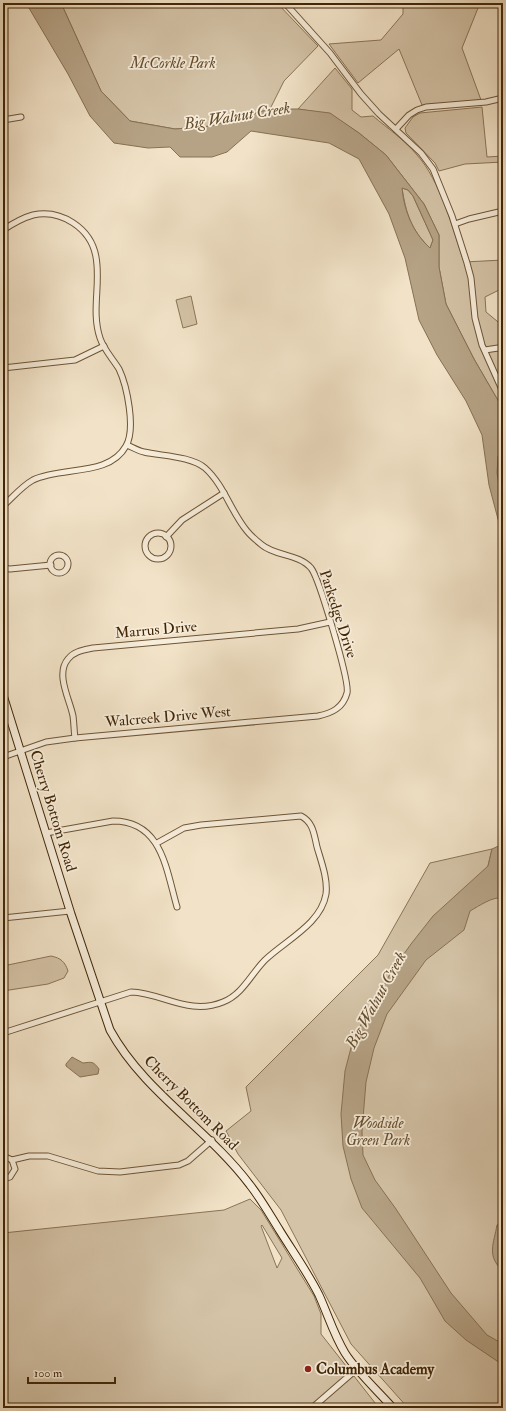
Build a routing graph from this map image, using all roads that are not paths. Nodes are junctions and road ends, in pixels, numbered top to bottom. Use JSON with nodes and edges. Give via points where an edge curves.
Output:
{"nodes":[{"id":1,"x":285,"y":3,"type":"edge"},
{"id":2,"x":503,"y":98,"type":"edge"},
{"id":3,"x":21,"y":117,"type":"dead end"},
{"id":4,"x":3,"y":120,"type":"edge"},
{"id":5,"x":396,"y":130,"type":"junction"},
{"id":6,"x":503,"y":211,"type":"edge"},
{"id":7,"x":455,"y":224,"type":"junction"},
{"id":8,"x":3,"y":230,"type":"edge"},
{"id":9,"x":104,"y":346,"type":"junction"},
{"id":10,"x":484,"y":350,"type":"junction"},
{"id":11,"x":503,"y":351,"type":"edge"},
{"id":12,"x":3,"y":368,"type":"edge"},
{"id":13,"x":503,"y":392,"type":"edge"},
{"id":14,"x":127,"y":445,"type":"junction"},
{"id":15,"x":224,"y":493,"type":"junction"},
{"id":16,"x":3,"y":506,"type":"edge"},
{"id":17,"x":166,"y":537,"type":"junction"},
{"id":18,"x":51,"y":565,"type":"dead end"},
{"id":19,"x":3,"y":568,"type":"edge"},
{"id":20,"x":330,"y":622,"type":"junction"},
{"id":21,"x":3,"y":695,"type":"edge"},
{"id":22,"x":318,"y":716,"type":"joint"},
{"id":23,"x":75,"y":738,"type":"junction"},
{"id":24,"x":21,"y":751,"type":"junction"},
{"id":25,"x":3,"y":757,"type":"edge"},
{"id":26,"x":46,"y":833,"type":"junction"},
{"id":27,"x":156,"y":843,"type":"junction"},
{"id":28,"x":178,"y":906,"type":"dead end"},
{"id":29,"x":70,"y":911,"type":"junction"},
{"id":30,"x":3,"y":918,"type":"edge"},
{"id":31,"x":100,"y":1000,"type":"junction"},
{"id":32,"x":3,"y":1033,"type":"edge"},
{"id":33,"x":212,"y":1140,"type":"junction"},
{"id":34,"x":3,"y":1156,"type":"edge"},
{"id":35,"x":12,"y":1160,"type":"junction"},
{"id":36,"x":3,"y":1179,"type":"edge"},
{"id":37,"x":358,"y":1368,"type":"junction"},
{"id":38,"x":312,"y":1408,"type":"edge"},
{"id":39,"x":393,"y":1408,"type":"edge"}],
"edges":[{"from":1,"to":5,"type":"street","via":[[330,53],[361,94]]},
{"from":2,"to":5,"type":"street","via":[[426,107],[417,110]]},
{"from":3,"to":4,"type":"street"},
{"from":5,"to":7,"type":"street","via":[[421,153],[433,169]]},
{"from":6,"to":7,"type":"street"},
{"from":7,"to":10,"type":"street","via":[[471,278],[476,318]]},
{"from":8,"to":9,"type":"street","via":[[25,218],[42,214],[67,219],[83,232],[92,245],[96,258],[95,314]]},
{"from":9,"to":12,"type":"street","via":[[75,360]]},
{"from":9,"to":14,"type":"street","via":[[127,388],[130,429]]},
{"from":10,"to":11,"type":"street","via":[[498,348]]},
{"from":10,"to":13,"type":"street"},
{"from":14,"to":15,"type":"street","name":"Parkedge Drive","via":[[142,452],[180,458],[204,468]]},
{"from":14,"to":16,"type":"street","via":[[118,457],[107,464],[63,471],[33,481]]},
{"from":15,"to":17,"type":"street","via":[[182,520]]},
{"from":15,"to":20,"type":"street","name":"Parkedge Drive","via":[[246,531],[264,547],[306,563],[312,569]]},
{"from":17,"to":17,"type":"street","via":[[170,544],[167,555],[160,559],[149,556],[145,545],[148,538],[156,534]]},
{"from":18,"to":19,"type":"street","via":[[10,570]]},
{"from":20,"to":22,"type":"street","name":"Parkedge Drive","via":[[347,692],[343,704],[331,714]]},
{"from":20,"to":23,"type":"street","name":"Marrus Drive","via":[[298,629],[93,648],[74,653],[63,669]]},
{"from":21,"to":24,"type":"main road","name":"Cherry Bottom Road"},
{"from":22,"to":23,"type":"street","name":"Walcreek Drive West"},
{"from":23,"to":24,"type":"street","name":"Walcreek Drive West","via":[[46,742]]},
{"from":24,"to":25,"type":"street","name":"Walcreek Drive West"},
{"from":24,"to":26,"type":"main road","name":"Cherry Bottom Road"},
{"from":26,"to":27,"type":"street","via":[[122,821],[140,827]]},
{"from":26,"to":29,"type":"main road","name":"Cherry Bottom Road"},
{"from":27,"to":28,"type":"street"},
{"from":27,"to":31,"type":"street","via":[[184,828],[201,825],[296,816],[305,818],[311,824],[323,868],[326,894],[316,917],[264,961],[236,995],[223,1002],[189,1006],[141,992]]},
{"from":29,"to":30,"type":"street"},
{"from":29,"to":31,"type":"main road","name":"Cherry Bottom Road"},
{"from":31,"to":32,"type":"street"},
{"from":31,"to":33,"type":"main road","name":"Cherry Bottom Road","via":[[116,1041],[142,1075]]},
{"from":33,"to":35,"type":"street","via":[[188,1161],[179,1165],[120,1172],[98,1171],[48,1156],[29,1156]]},
{"from":33,"to":37,"type":"main road","name":"Cherry Bottom Road","via":[[230,1159],[263,1205],[315,1288],[331,1327],[346,1354]]},
{"from":34,"to":35,"type":"street"},
{"from":35,"to":36,"type":"street","via":[[14,1172],[10,1177]]},
{"from":37,"to":38,"type":"street"},
{"from":37,"to":39,"type":"main road","name":"Cherry Bottom Road"}]}
